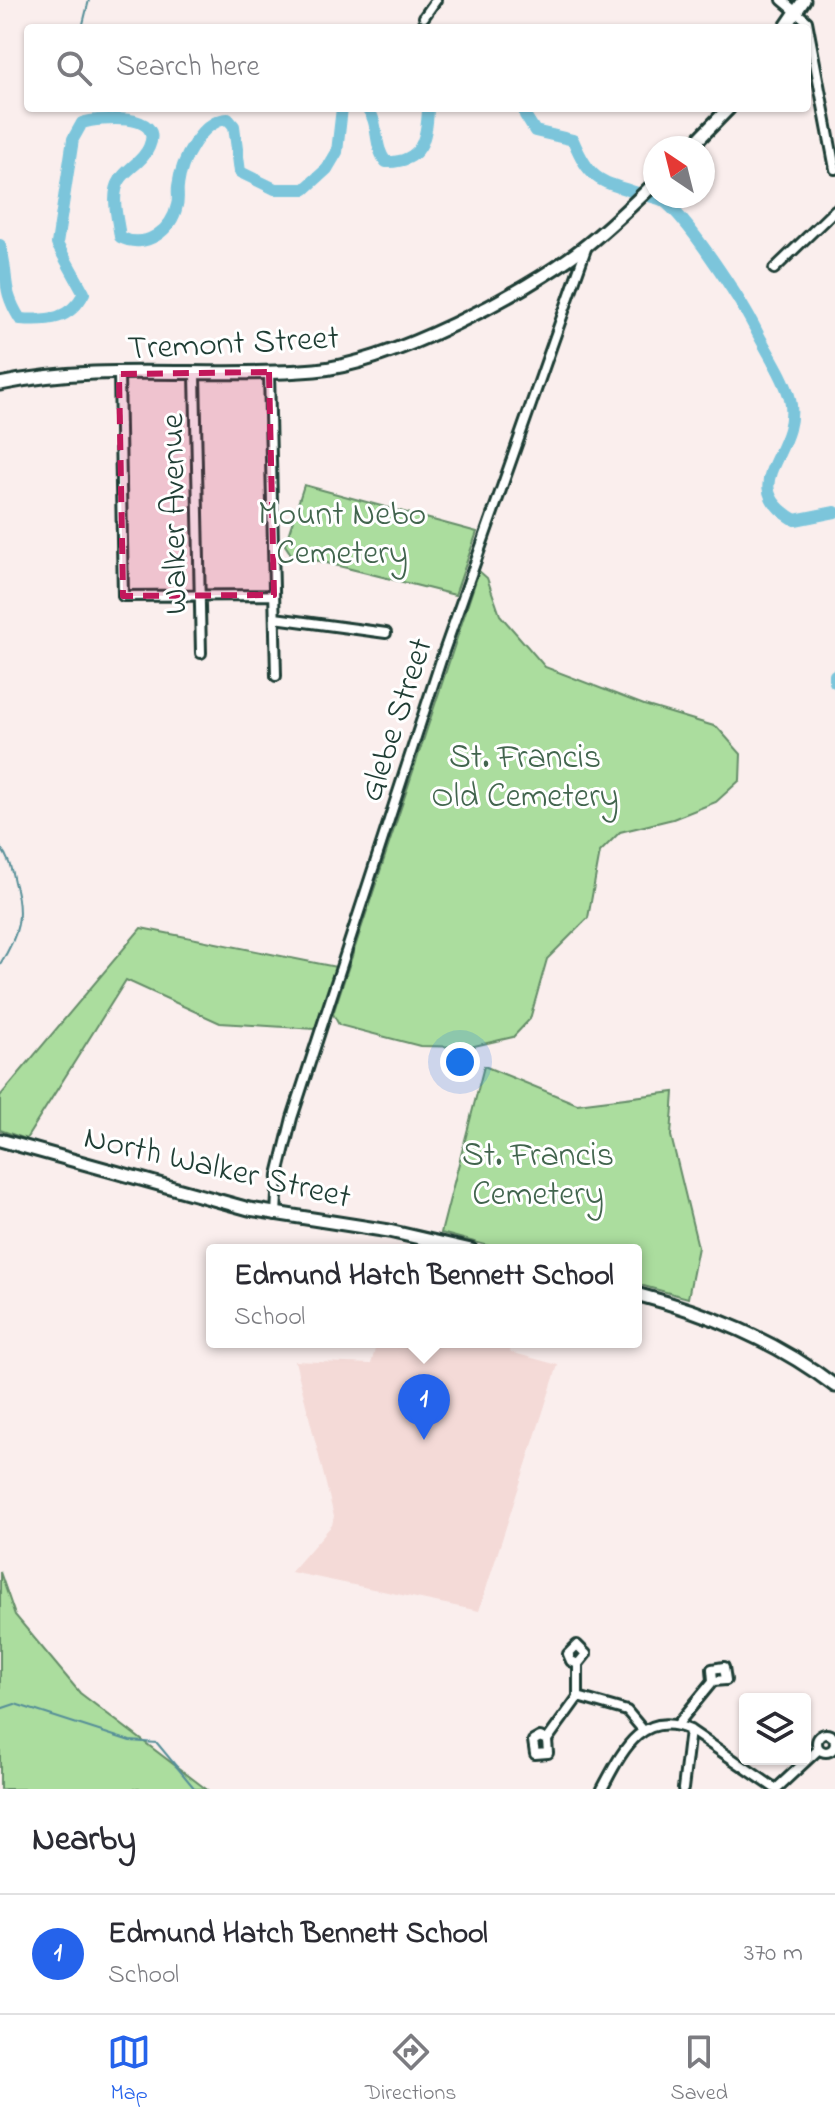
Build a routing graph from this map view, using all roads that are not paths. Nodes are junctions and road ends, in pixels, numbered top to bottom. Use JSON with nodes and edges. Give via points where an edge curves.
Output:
{"nodes":[{"id":1,"x":436,"y":0,"type":"edge"},
{"id":2,"x":782,"y":0,"type":"edge"},
{"id":3,"x":800,"y":5,"type":"edge"},
{"id":4,"x":424,"y":17,"type":"dead end"},
{"id":5,"x":788,"y":24,"type":"edge"},
{"id":6,"x":808,"y":24,"type":"edge"},
{"id":7,"x":811,"y":42,"type":"edge"},
{"id":8,"x":725,"y":112,"type":"edge"},
{"id":9,"x":702,"y":136,"type":"edge"},
{"id":10,"x":835,"y":169,"type":"edge"},
{"id":11,"x":643,"y":195,"type":"edge"},
{"id":12,"x":835,"y":210,"type":"edge"},
{"id":13,"x":587,"y":245,"type":"junction"},
{"id":14,"x":774,"y":269,"type":"dead end"},
{"id":15,"x":269,"y":372,"type":"junction"},
{"id":16,"x":119,"y":374,"type":"junction"},
{"id":17,"x":195,"y":374,"type":"junction"},
{"id":18,"x":0,"y":384,"type":"edge"},
{"id":19,"x":200,"y":595,"type":"junction"},
{"id":20,"x":274,"y":595,"type":"junction"},
{"id":21,"x":275,"y":618,"type":"junction"},
{"id":22,"x":386,"y":633,"type":"dead end"},
{"id":23,"x":201,"y":653,"type":"dead end"},
{"id":24,"x":276,"y":676,"type":"dead end"},
{"id":25,"x":0,"y":1140,"type":"edge"},
{"id":26,"x":276,"y":1215,"type":"junction"},
{"id":27,"x":445,"y":1244,"type":"edge"},
{"id":28,"x":642,"y":1296,"type":"edge"},
{"id":29,"x":835,"y":1386,"type":"edge"},
{"id":30,"x":578,"y":1664,"type":"dead end"},
{"id":31,"x":713,"y":1681,"type":"dead end"},
{"id":32,"x":578,"y":1697,"type":"junction"},
{"id":33,"x":677,"y":1725,"type":"junction"},
{"id":34,"x":643,"y":1730,"type":"junction"},
{"id":35,"x":690,"y":1730,"type":"junction"},
{"id":36,"x":547,"y":1740,"type":"dead end"},
{"id":37,"x":819,"y":1749,"type":"dead end"},
{"id":38,"x":602,"y":1789,"type":"edge"},
{"id":39,"x":683,"y":1789,"type":"edge"},
{"id":40,"x":776,"y":1789,"type":"edge"}],
"edges":[{"from":1,"to":4,"type":"street"},
{"from":2,"to":3,"type":"street"},
{"from":3,"to":5,"type":"main road"},
{"from":3,"to":6,"type":"street"},
{"from":7,"to":10,"type":"street"},
{"from":8,"to":9,"type":"main road"},
{"from":11,"to":13,"type":"main road","name":"Tremont Street"},
{"from":12,"to":14,"type":"street"},
{"from":13,"to":15,"type":"main road","name":"Tremont Street","via":[[505,296],[382,355],[334,368]]},
{"from":13,"to":26,"type":"street","name":"Glebe Street","via":[[443,654],[288,1129]]},
{"from":15,"to":17,"type":"main road","name":"Tremont Street"},
{"from":15,"to":20,"type":"street"},
{"from":16,"to":17,"type":"main road","name":"Tremont Street"},
{"from":16,"to":18,"type":"main road","name":"Tremont Street"},
{"from":16,"to":19,"type":"street","via":[[123,596]]},
{"from":17,"to":19,"type":"street","name":"Walker Avenue"},
{"from":19,"to":20,"type":"street"},
{"from":19,"to":23,"type":"street","name":"Walker Avenue"},
{"from":20,"to":21,"type":"street"},
{"from":21,"to":22,"type":"street"},
{"from":21,"to":24,"type":"street"},
{"from":25,"to":26,"type":"main road","name":"North Walker Street"},
{"from":26,"to":27,"type":"main road","name":"North Walker Street"},
{"from":28,"to":29,"type":"main road","via":[[734,1326]]},
{"from":30,"to":32,"type":"street"},
{"from":31,"to":33,"type":"street"},
{"from":32,"to":34,"type":"street","via":[[627,1711]]},
{"from":32,"to":36,"type":"street"},
{"from":33,"to":34,"type":"street"},
{"from":33,"to":35,"type":"street"},
{"from":34,"to":38,"type":"street","via":[[626,1746]]},
{"from":35,"to":39,"type":"street"},
{"from":35,"to":40,"type":"street"},
{"from":37,"to":40,"type":"street"}]}
